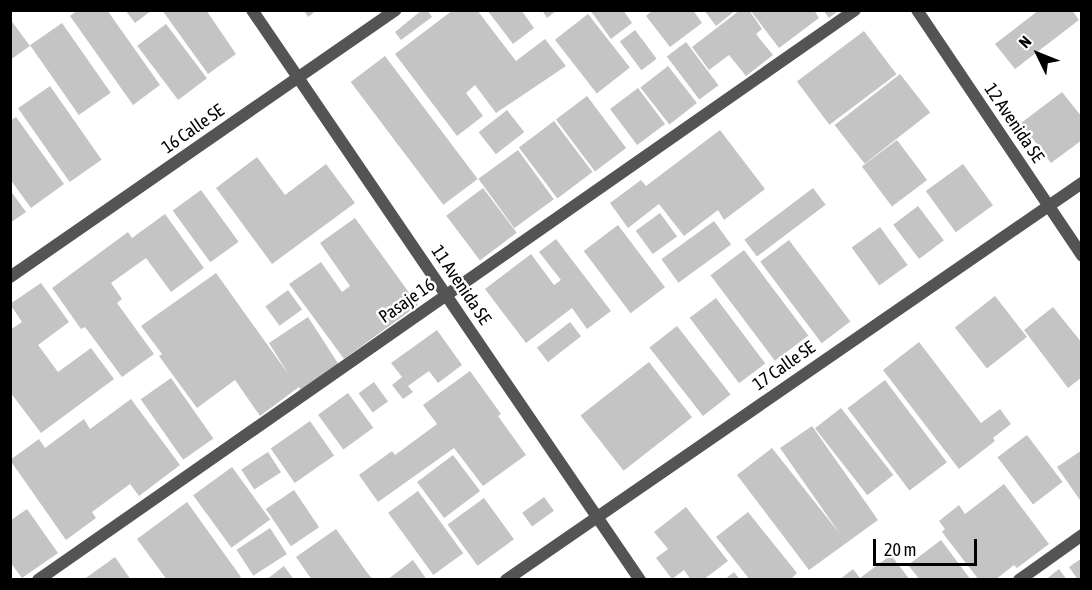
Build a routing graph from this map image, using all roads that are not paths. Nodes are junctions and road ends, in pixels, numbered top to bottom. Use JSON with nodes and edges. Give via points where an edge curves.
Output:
{"nodes":[{"id":1,"x":252,"y":10,"type":"edge"},
{"id":2,"x":395,"y":10,"type":"edge"},
{"id":3,"x":855,"y":10,"type":"edge"},
{"id":4,"x":917,"y":10,"type":"edge"},
{"id":5,"x":298,"y":78,"type":"junction"},
{"id":6,"x":1082,"y":183,"type":"edge"},
{"id":7,"x":1048,"y":206,"type":"junction"},
{"id":8,"x":1082,"y":256,"type":"edge"},
{"id":9,"x":10,"y":277,"type":"edge"},
{"id":10,"x":446,"y":295,"type":"junction"},
{"id":11,"x":597,"y":517,"type":"junction"},
{"id":12,"x":1082,"y":536,"type":"edge"},
{"id":13,"x":38,"y":579,"type":"edge"},
{"id":14,"x":506,"y":579,"type":"edge"},
{"id":15,"x":640,"y":579,"type":"edge"},
{"id":16,"x":1019,"y":579,"type":"edge"}],
"edges":[{"from":1,"to":5,"type":"street","name":"11 Avenida SE"},
{"from":2,"to":5,"type":"street","name":"16 Calle SE"},
{"from":3,"to":10,"type":"street","name":"Pasaje 16"},
{"from":4,"to":7,"type":"street","name":"12 Avenida SE"},
{"from":5,"to":9,"type":"street","name":"16 Calle SE"},
{"from":5,"to":10,"type":"street","name":"11 Avenida SE"},
{"from":6,"to":7,"type":"street","name":"17 Calle SE"},
{"from":7,"to":8,"type":"street","name":"12 Avenida SE"},
{"from":7,"to":11,"type":"street","name":"17 Calle SE"},
{"from":10,"to":11,"type":"street","name":"11 Avenida SE"},
{"from":10,"to":13,"type":"street","name":"Pasaje 16"},
{"from":11,"to":14,"type":"street","name":"17 Calle SE"},
{"from":11,"to":15,"type":"street","name":"11 Avenida SE"},
{"from":12,"to":16,"type":"street"}]}
